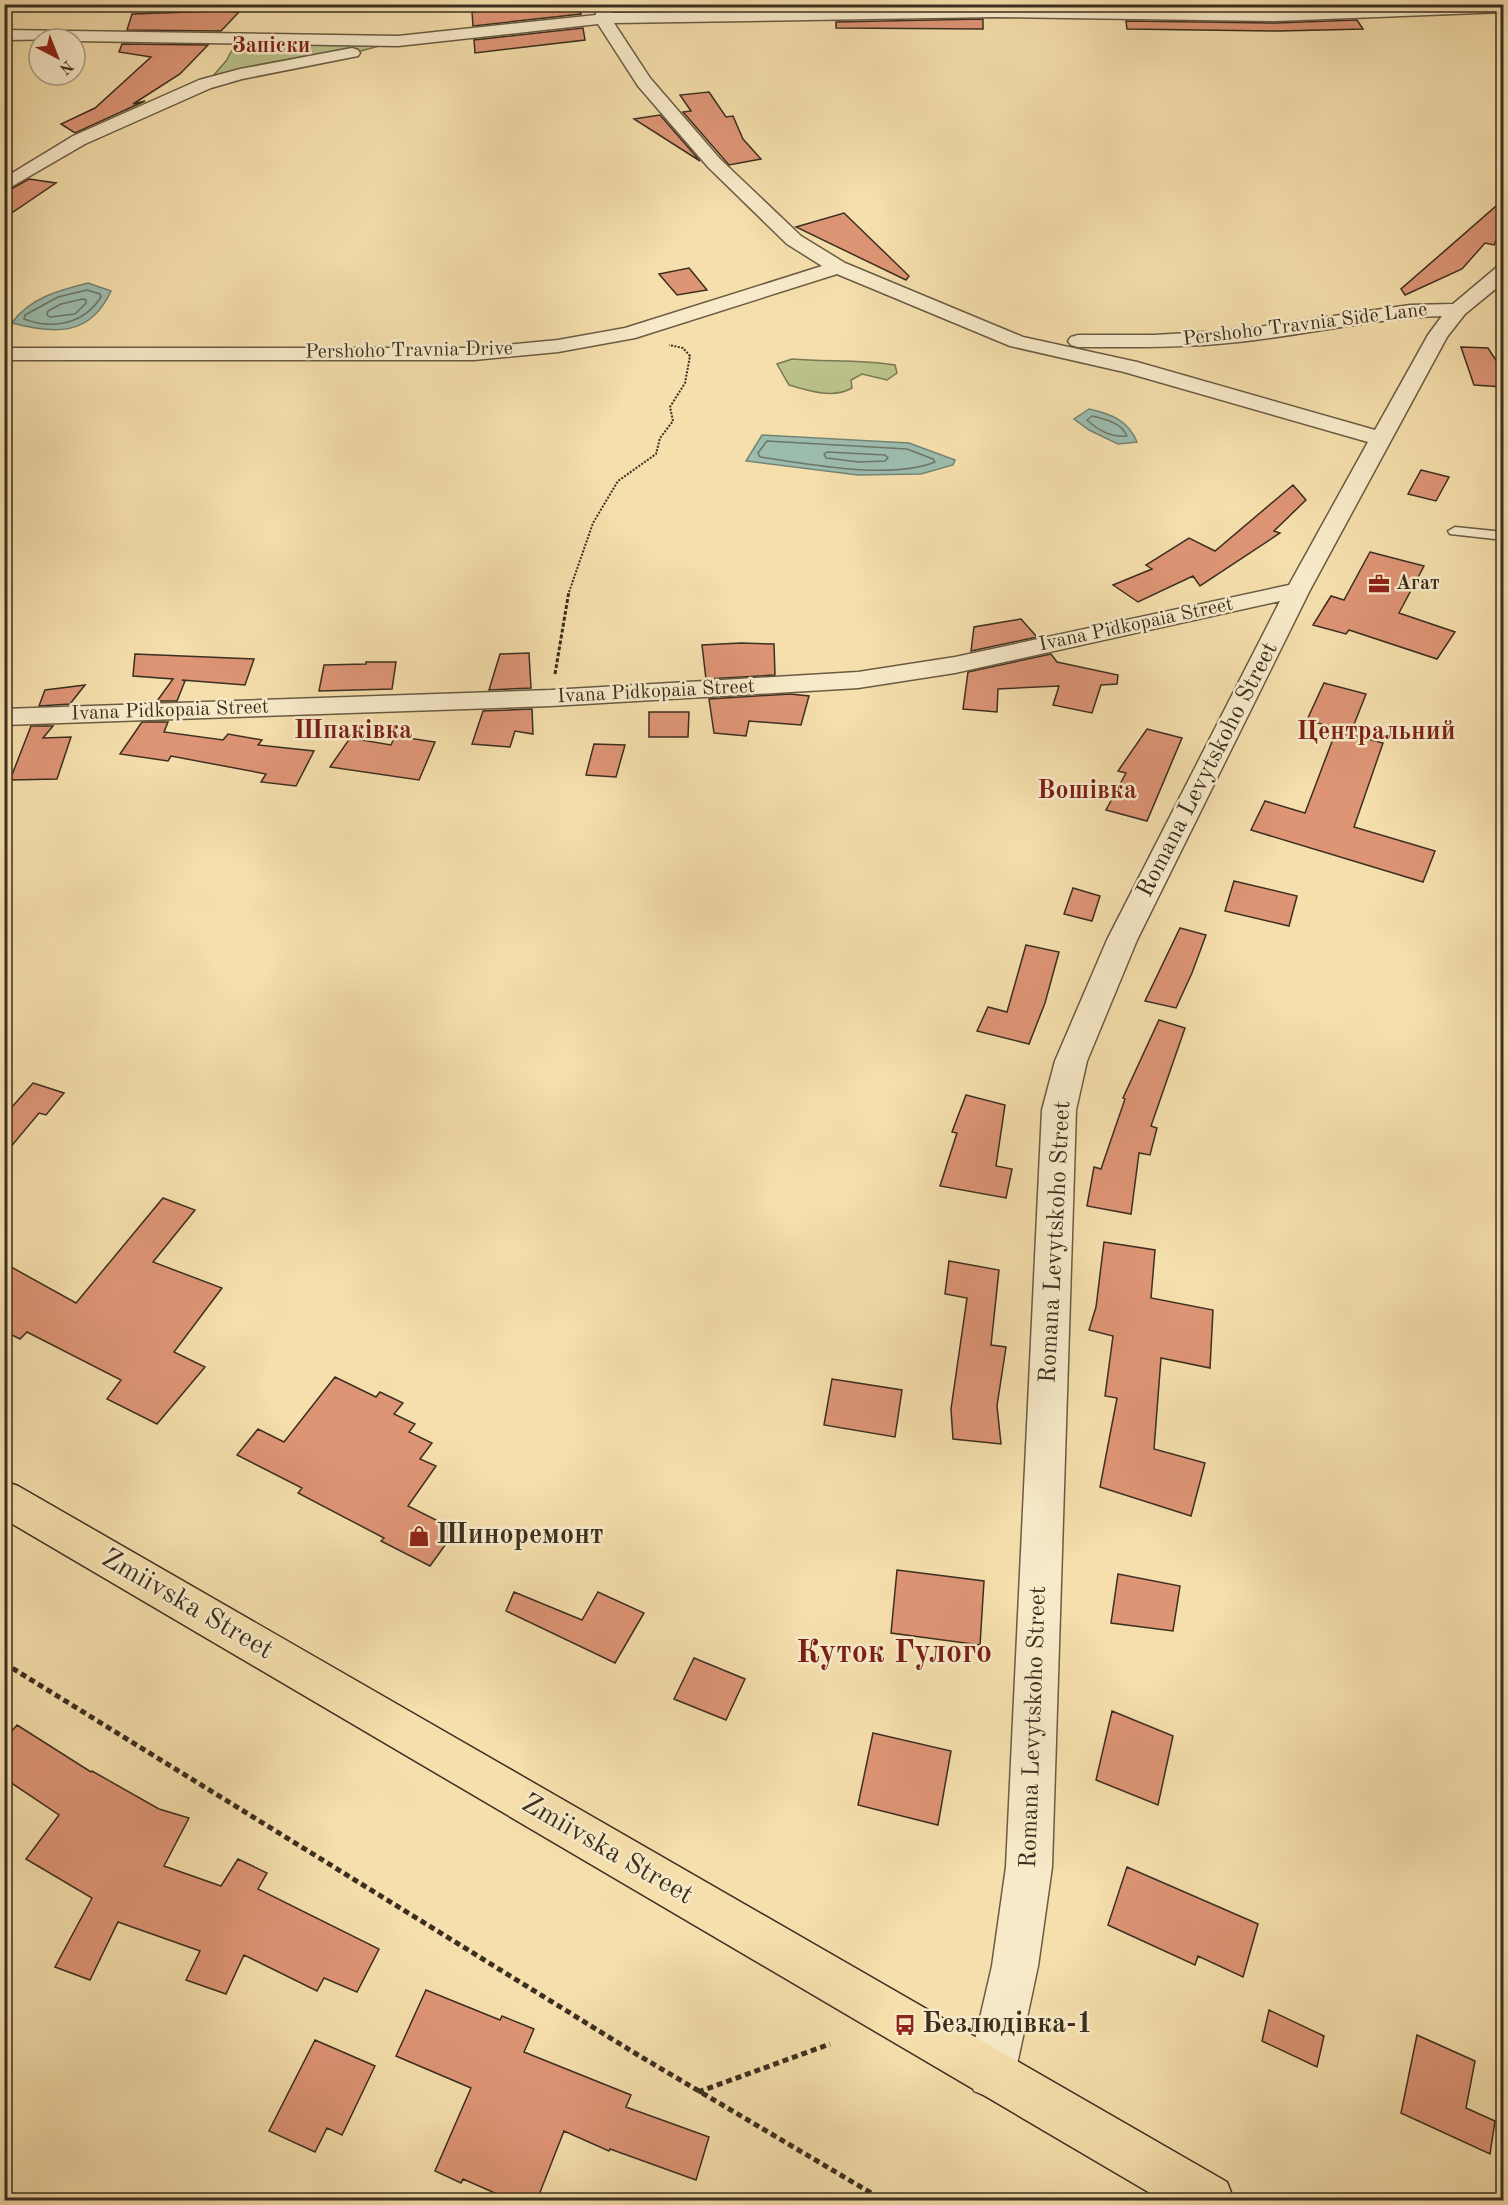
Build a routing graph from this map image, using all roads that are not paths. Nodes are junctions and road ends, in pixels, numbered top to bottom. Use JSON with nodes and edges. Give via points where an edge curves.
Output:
{"nodes":[{"id":1,"x":1503,"y":7,"type":"edge"},
{"id":2,"x":604,"y":11,"type":"edge"},
{"id":3,"x":4,"y":35,"type":"edge"},
{"id":4,"x":398,"y":41,"type":"junction"},
{"id":5,"x":231,"y":51,"type":"junction"},
{"id":6,"x":205,"y":84,"type":"junction"},
{"id":7,"x":4,"y":186,"type":"edge"},
{"id":8,"x":838,"y":267,"type":"junction"},
{"id":9,"x":1503,"y":271,"type":"edge"},
{"id":10,"x":1458,"y":310,"type":"junction"},
{"id":11,"x":1046,"y":350,"type":"junction"},
{"id":12,"x":4,"y":354,"type":"edge"},
{"id":13,"x":1380,"y":438,"type":"junction"},
{"id":14,"x":1455,"y":531,"type":"dead end"},
{"id":15,"x":1503,"y":536,"type":"edge"},
{"id":16,"x":1298,"y":590,"type":"junction"},
{"id":17,"x":4,"y":717,"type":"edge"},
{"id":18,"x":4,"y":1498,"type":"edge"},
{"id":19,"x":991,"y":2074,"type":"junction"},
{"id":20,"x":1209,"y":2200,"type":"edge"}],
"edges":[{"from":1,"to":2,"type":"street","via":[[1276,16]]},
{"from":2,"to":4,"type":"street"},
{"from":2,"to":8,"type":"street","name":"Pershoho Travnia Side Lane","via":[[612,35],[644,82],[714,163],[794,240]]},
{"from":3,"to":5,"type":"street"},
{"from":4,"to":5,"type":"street","via":[[321,38]]},
{"from":4,"to":6,"type":"street"},
{"from":5,"to":6,"type":"street"},
{"from":6,"to":7,"type":"street","via":[[79,141]]},
{"from":8,"to":11,"type":"street","name":"Pershoho Travnia Side Lane","via":[[1017,342]]},
{"from":8,"to":12,"type":"street","name":"Pershoho Travnia Drive","via":[[628,334],[474,354]]},
{"from":9,"to":10,"type":"street","name":"Romana Levytskoho Street"},
{"from":10,"to":11,"type":"street","name":"Pershoho Travnia Side Lane","via":[[1410,311],[1229,337],[1078,341]]},
{"from":10,"to":13,"type":"street","name":"Romana Levytskoho Street","via":[[1438,335]]},
{"from":11,"to":13,"type":"street","name":"Pershoho Travnia Side Lane","via":[[1140,370]]},
{"from":13,"to":16,"type":"street","name":"Romana Levytskoho Street"},
{"from":14,"to":15,"type":"lane"},
{"from":16,"to":17,"type":"street","name":"Ivana Pidkopaia Street","via":[[902,675],[836,682],[551,698]]},
{"from":16,"to":19,"type":"street","name":"Romana Levytskoho Street","via":[[1122,940],[1071,1061],[1059,1110],[1029,1867],[1015,1966]]},
{"from":18,"to":19,"type":"main road","name":"Zmiivska Street"},
{"from":19,"to":20,"type":"main road","name":"Zmiivska Street"}]}
